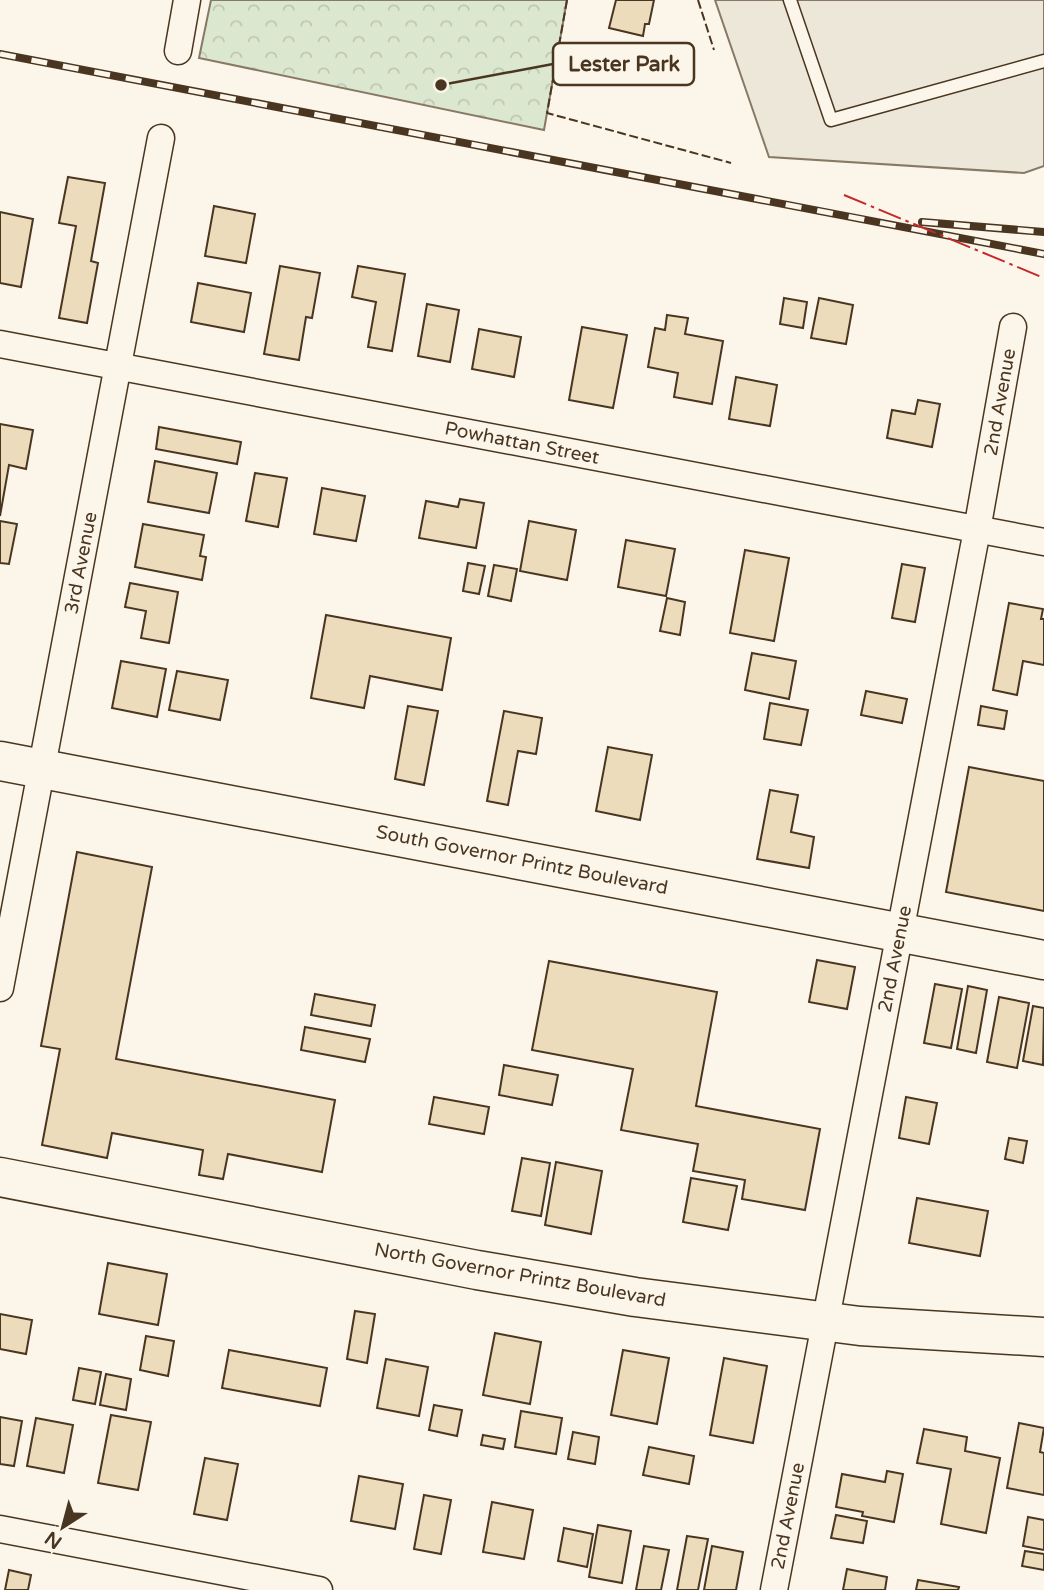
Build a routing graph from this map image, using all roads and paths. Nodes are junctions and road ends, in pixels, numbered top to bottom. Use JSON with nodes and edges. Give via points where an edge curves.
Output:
{"nodes":[{"id":1,"x":187,"y":0,"type":"edge"},
{"id":2,"x":790,"y":0,"type":"edge"},
{"id":3,"x":178,"y":51,"type":"dead end"},
{"id":4,"x":1044,"y":61,"type":"edge"},
{"id":5,"x":161,"y":138,"type":"dead end"},
{"id":6,"x":1013,"y":327,"type":"dead end"},
{"id":7,"x":0,"y":344,"type":"edge"},
{"id":8,"x":118,"y":366,"type":"junction"},
{"id":9,"x":977,"y":530,"type":"junction"},
{"id":10,"x":1044,"y":542,"type":"edge"},
{"id":11,"x":0,"y":761,"type":"edge"},
{"id":12,"x":42,"y":769,"type":"junction"},
{"id":13,"x":900,"y":933,"type":"junction"},
{"id":14,"x":1044,"y":960,"type":"edge"},
{"id":15,"x":0,"y":988,"type":"edge"},
{"id":16,"x":0,"y":1177,"type":"edge"},
{"id":17,"x":825,"y":1322,"type":"junction"},
{"id":18,"x":994,"y":1334,"type":"junction"},
{"id":19,"x":1044,"y":1337,"type":"edge"},
{"id":20,"x":1044,"y":1354,"type":"edge"},
{"id":21,"x":0,"y":1529,"type":"edge"},
{"id":22,"x":319,"y":1590,"type":"edge"},
{"id":23,"x":774,"y":1590,"type":"edge"}],
"edges":[{"from":1,"to":3,"type":"street"},
{"from":2,"to":4,"type":"lane","via":[[831,120]]},
{"from":5,"to":8,"type":"street","name":"3rd Avenue"},
{"from":6,"to":9,"type":"street","name":"2nd Avenue"},
{"from":7,"to":8,"type":"street","name":"Powhattan Street"},
{"from":8,"to":9,"type":"street","name":"Powhattan Street"},
{"from":8,"to":12,"type":"street","name":"3rd Avenue"},
{"from":9,"to":10,"type":"street","name":"Powhattan Street"},
{"from":9,"to":13,"type":"street","name":"2nd Avenue"},
{"from":11,"to":12,"type":"main road","name":"South Governor Printz Boulevard"},
{"from":12,"to":13,"type":"main road","name":"South Governor Printz Boulevard"},
{"from":12,"to":15,"type":"street","name":"3rd Avenue"},
{"from":13,"to":14,"type":"main road","name":"South Governor Printz Boulevard"},
{"from":13,"to":17,"type":"street","name":"2nd Avenue"},
{"from":16,"to":17,"type":"main road","name":"North Governor Printz Boulevard","via":[[570,1286]]},
{"from":17,"to":18,"type":"main road","name":"North Governor Printz Boulevard"},
{"from":17,"to":23,"type":"street","name":"2nd Avenue"},
{"from":18,"to":19,"type":"main road","name":"North Governor Printz Boulevard"},
{"from":18,"to":20,"type":"street"},
{"from":21,"to":22,"type":"street"}]}
